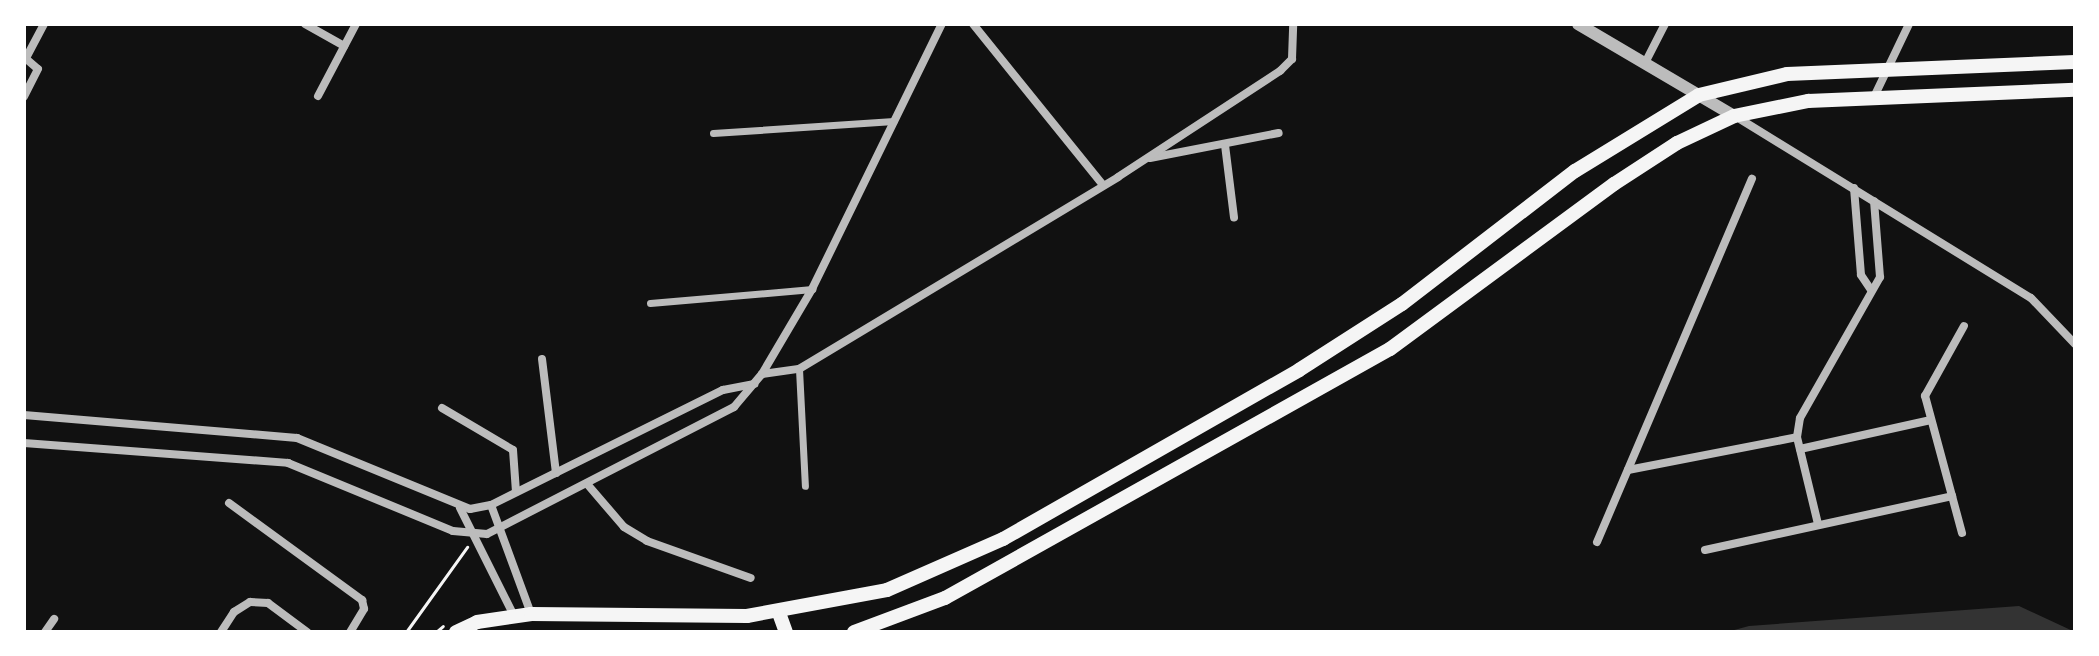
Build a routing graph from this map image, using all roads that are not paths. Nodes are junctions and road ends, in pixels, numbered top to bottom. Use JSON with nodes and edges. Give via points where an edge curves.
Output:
{"nodes":[{"id":1,"x":44,"y":24,"type":"edge"},
{"id":2,"x":305,"y":24,"type":"edge"},
{"id":3,"x":356,"y":24,"type":"edge"},
{"id":4,"x":942,"y":24,"type":"edge"},
{"id":5,"x":973,"y":24,"type":"edge"},
{"id":6,"x":1293,"y":24,"type":"edge"},
{"id":7,"x":1578,"y":24,"type":"edge"},
{"id":8,"x":1665,"y":24,"type":"edge"},
{"id":9,"x":1909,"y":24,"type":"edge"},
{"id":10,"x":344,"y":46,"type":"junction"},
{"id":11,"x":25,"y":58,"type":"edge"},
{"id":12,"x":2075,"y":62,"type":"edge"},
{"id":13,"x":1645,"y":63,"type":"junction"},
{"id":14,"x":1886,"y":68,"type":"junction"},
{"id":15,"x":2075,"y":90,"type":"edge"},
{"id":16,"x":1699,"y":95,"type":"junction"},
{"id":17,"x":318,"y":96,"type":"dead end"},
{"id":18,"x":24,"y":97,"type":"edge"},
{"id":19,"x":1874,"y":97,"type":"junction"},
{"id":20,"x":1734,"y":116,"type":"junction"},
{"id":21,"x":894,"y":121,"type":"junction"},
{"id":22,"x":713,"y":133,"type":"dead end"},
{"id":23,"x":1279,"y":133,"type":"dead end"},
{"id":24,"x":1225,"y":145,"type":"junction"},
{"id":25,"x":1146,"y":159,"type":"junction"},
{"id":26,"x":1752,"y":179,"type":"dead end"},
{"id":27,"x":1103,"y":185,"type":"junction"},
{"id":28,"x":1854,"y":188,"type":"junction"},
{"id":29,"x":1874,"y":201,"type":"junction"},
{"id":30,"x":1234,"y":217,"type":"dead end"},
{"id":31,"x":812,"y":289,"type":"junction"},
{"id":32,"x":1871,"y":290,"type":"junction"},
{"id":33,"x":650,"y":303,"type":"dead end"},
{"id":34,"x":1964,"y":326,"type":"dead end"},
{"id":35,"x":2075,"y":344,"type":"edge"},
{"id":36,"x":542,"y":359,"type":"dead end"},
{"id":37,"x":799,"y":369,"type":"junction"},
{"id":38,"x":762,"y":374,"type":"junction"},
{"id":39,"x":754,"y":384,"type":"junction"},
{"id":40,"x":442,"y":408,"type":"dead end"},
{"id":41,"x":24,"y":415,"type":"edge"},
{"id":42,"x":1931,"y":420,"type":"junction"},
{"id":43,"x":1797,"y":437,"type":"junction"},
{"id":44,"x":24,"y":443,"type":"edge"},
{"id":45,"x":1800,"y":449,"type":"junction"},
{"id":46,"x":1628,"y":470,"type":"junction"},
{"id":47,"x":556,"y":473,"type":"junction"},
{"id":48,"x":588,"y":485,"type":"junction"},
{"id":49,"x":805,"y":486,"type":"dead end"},
{"id":50,"x":516,"y":492,"type":"junction"},
{"id":51,"x":1952,"y":496,"type":"junction"},
{"id":52,"x":229,"y":503,"type":"dead end"},
{"id":53,"x":491,"y":505,"type":"junction"},
{"id":54,"x":460,"y":508,"type":"junction"},
{"id":55,"x":1818,"y":524,"type":"junction"},
{"id":56,"x":499,"y":530,"type":"junction"},
{"id":57,"x":1962,"y":533,"type":"dead end"},
{"id":58,"x":474,"y":535,"type":"junction"},
{"id":59,"x":1597,"y":542,"type":"dead end"},
{"id":60,"x":1705,"y":550,"type":"dead end"},
{"id":61,"x":751,"y":578,"type":"dead end"},
{"id":62,"x":779,"y":613,"type":"junction"},
{"id":63,"x":531,"y":614,"type":"junction"},
{"id":64,"x":515,"y":618,"type":"junction"},
{"id":65,"x":54,"y":619,"type":"dead end"},
{"id":66,"x":454,"y":625,"type":"edge"},
{"id":67,"x":45,"y":632,"type":"edge"},
{"id":68,"x":221,"y":632,"type":"edge"},
{"id":69,"x":307,"y":632,"type":"edge"},
{"id":70,"x":350,"y":632,"type":"edge"},
{"id":71,"x":786,"y":632,"type":"edge"},
{"id":72,"x":854,"y":632,"type":"edge"}],
"edges":[{"from":1,"to":11,"type":"street"},
{"from":2,"to":10,"type":"street"},
{"from":3,"to":10,"type":"street"},
{"from":4,"to":21,"type":"street"},
{"from":5,"to":27,"type":"street"},
{"from":6,"to":25,"type":"street","via":[[1292,59],[1280,71]]},
{"from":7,"to":13,"type":"street"},
{"from":8,"to":13,"type":"street"},
{"from":9,"to":14,"type":"street"},
{"from":10,"to":17,"type":"street"},
{"from":11,"to":18,"type":"street","via":[[38,69]]},
{"from":12,"to":14,"type":"main road"},
{"from":13,"to":16,"type":"street"},
{"from":14,"to":16,"type":"main road","via":[[1787,74]]},
{"from":14,"to":19,"type":"street"},
{"from":15,"to":19,"type":"main road"},
{"from":16,"to":20,"type":"street"},
{"from":16,"to":62,"type":"main road","via":[[1575,171],[1360,332],[1112,478],[935,572],[853,600]]},
{"from":19,"to":20,"type":"main road","via":[[1808,101]]},
{"from":20,"to":28,"type":"street"},
{"from":20,"to":72,"type":"main road","via":[[1677,143],[1614,184],[1414,332],[945,598]]},
{"from":21,"to":22,"type":"street"},
{"from":21,"to":31,"type":"street"},
{"from":23,"to":24,"type":"street"},
{"from":24,"to":25,"type":"street"},
{"from":24,"to":30,"type":"street"},
{"from":25,"to":27,"type":"street"},
{"from":26,"to":46,"type":"street"},
{"from":27,"to":37,"type":"street"},
{"from":28,"to":29,"type":"street"},
{"from":28,"to":32,"type":"street","via":[[1861,275]]},
{"from":29,"to":32,"type":"street","via":[[1880,277]]},
{"from":29,"to":35,"type":"street","via":[[2031,298]]},
{"from":31,"to":33,"type":"street"},
{"from":31,"to":38,"type":"street"},
{"from":32,"to":43,"type":"street","via":[[1807,402]]},
{"from":34,"to":42,"type":"street","via":[[1925,396]]},
{"from":36,"to":47,"type":"street"},
{"from":37,"to":38,"type":"street"},
{"from":37,"to":49,"type":"street"},
{"from":38,"to":39,"type":"street"},
{"from":39,"to":47,"type":"street","via":[[723,390]]},
{"from":39,"to":48,"type":"street","via":[[734,407]]},
{"from":40,"to":50,"type":"street","via":[[513,450]]},
{"from":41,"to":54,"type":"street","via":[[297,438],[366,463]]},
{"from":42,"to":45,"type":"street"},
{"from":42,"to":51,"type":"street"},
{"from":43,"to":45,"type":"street"},
{"from":43,"to":46,"type":"street"},
{"from":44,"to":58,"type":"street","via":[[288,463]]},
{"from":45,"to":55,"type":"street"},
{"from":46,"to":59,"type":"street"},
{"from":47,"to":50,"type":"street"},
{"from":48,"to":56,"type":"street"},
{"from":48,"to":61,"type":"street","via":[[624,527],[647,541]]},
{"from":50,"to":53,"type":"street"},
{"from":51,"to":55,"type":"street"},
{"from":51,"to":57,"type":"street"},
{"from":52,"to":70,"type":"street","via":[[362,600],[364,609]]},
{"from":53,"to":54,"type":"street"},
{"from":53,"to":56,"type":"street"},
{"from":54,"to":58,"type":"street"},
{"from":55,"to":60,"type":"street"},
{"from":56,"to":58,"type":"street"},
{"from":56,"to":63,"type":"street"},
{"from":58,"to":64,"type":"street"},
{"from":62,"to":63,"type":"main road"},
{"from":62,"to":71,"type":"main road"},
{"from":63,"to":64,"type":"main road"},
{"from":64,"to":66,"type":"main road"},
{"from":65,"to":67,"type":"street"},
{"from":68,"to":69,"type":"street","via":[[234,612],[250,602],[268,603]]}]}
